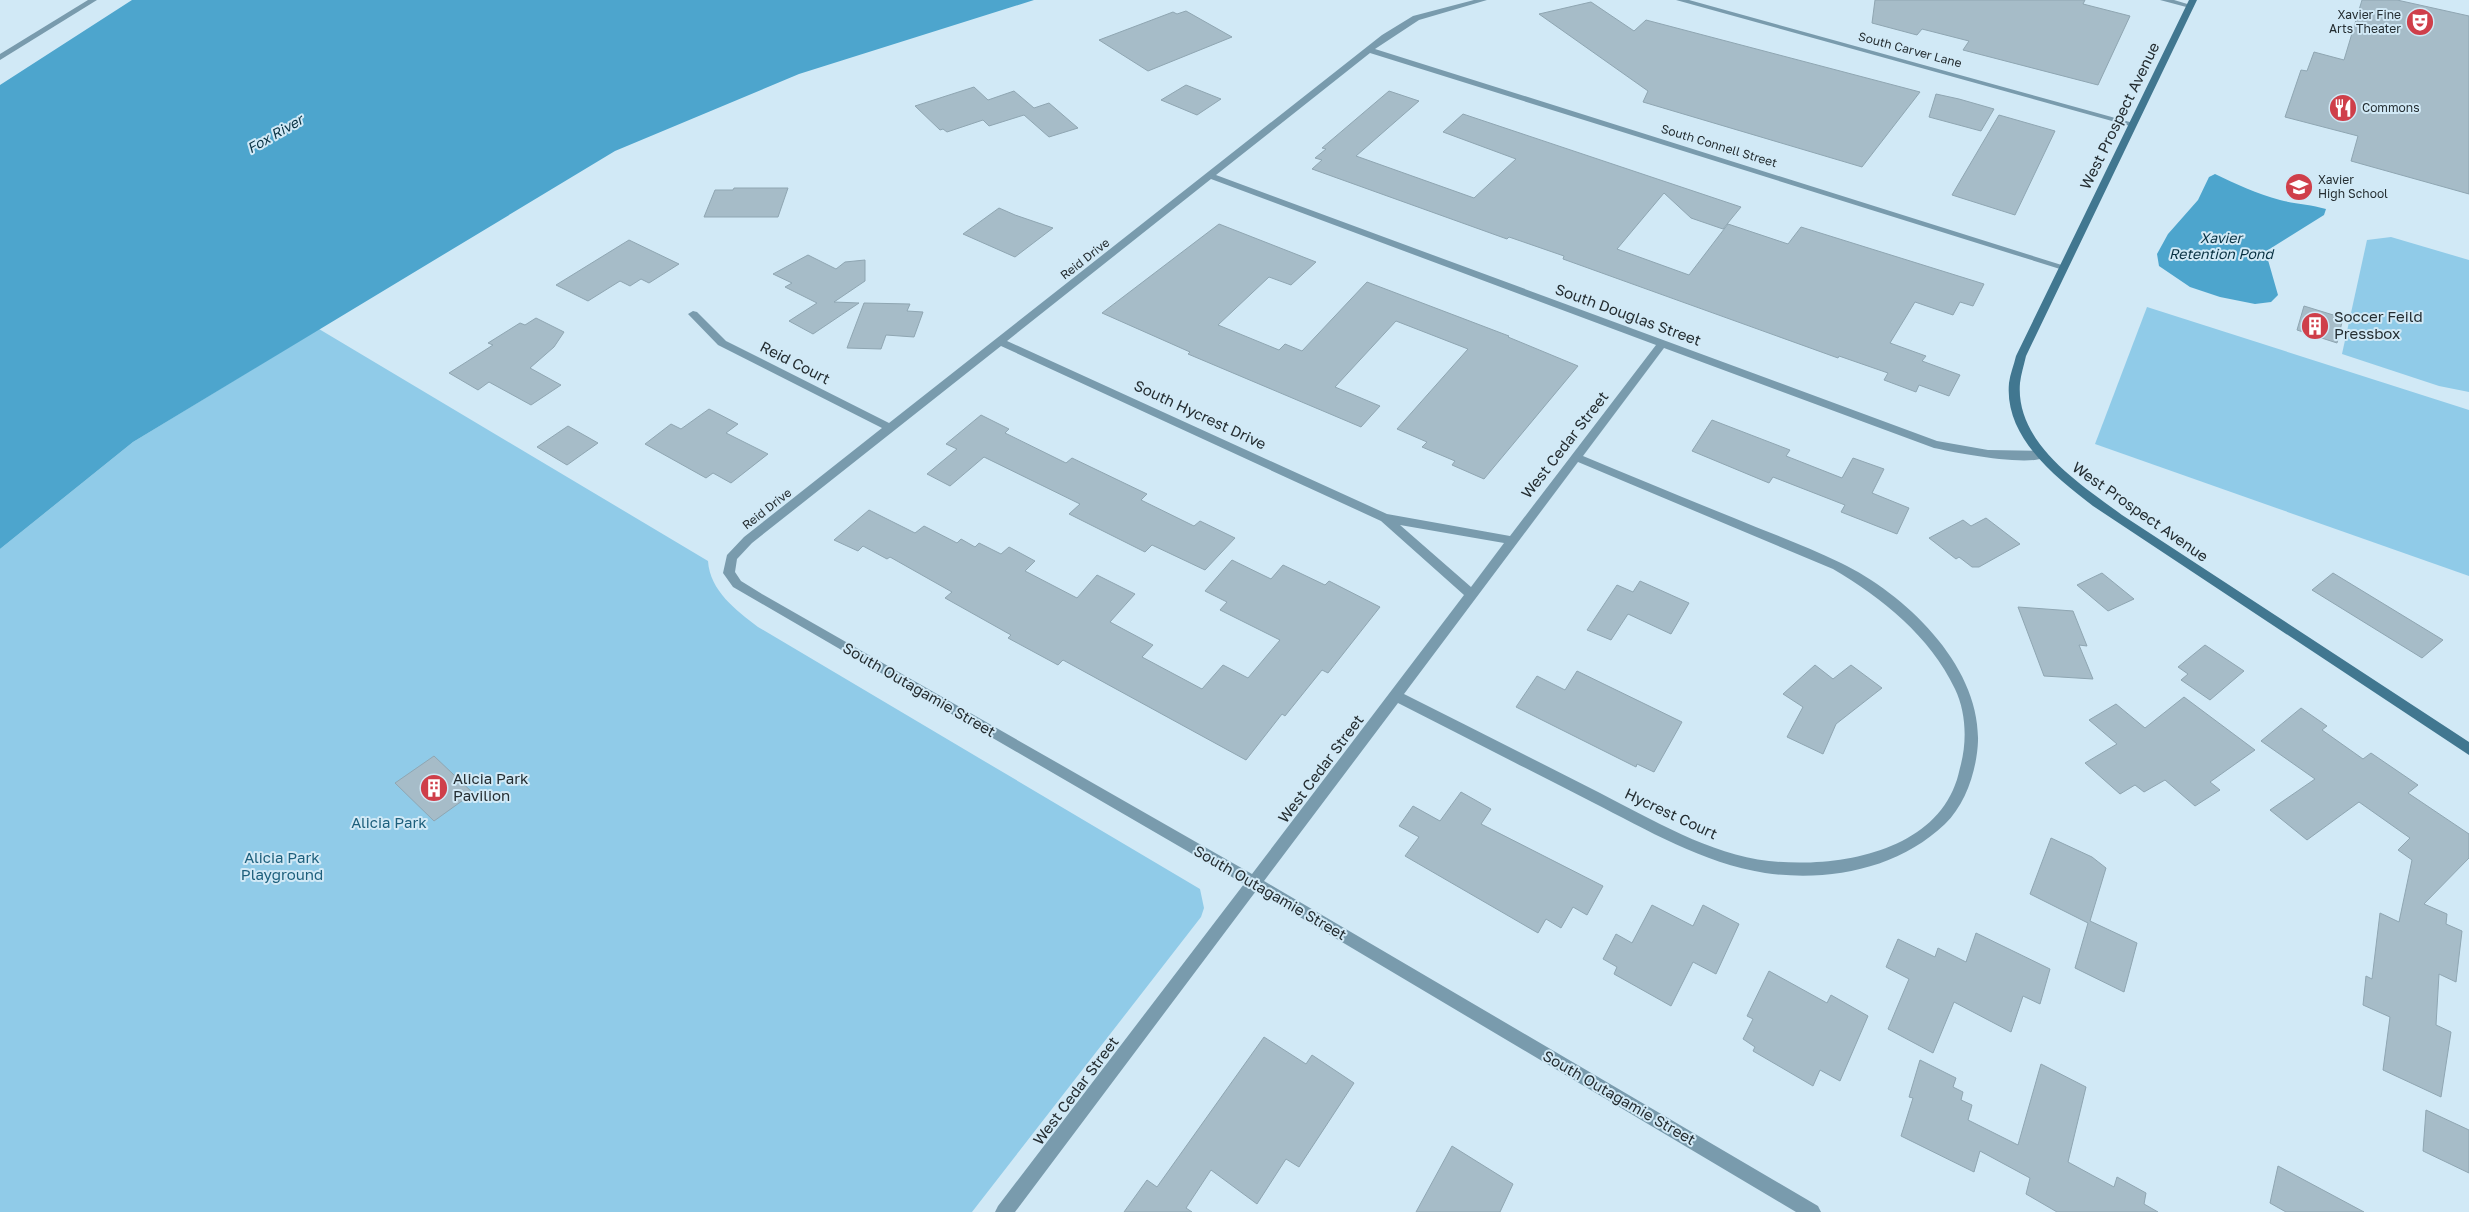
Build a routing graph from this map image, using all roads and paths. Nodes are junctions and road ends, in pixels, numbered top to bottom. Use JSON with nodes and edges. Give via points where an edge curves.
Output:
{"nodes":[{"id":1,"x":93,"y":0,"type":"edge"},
{"id":2,"x":1482,"y":0,"type":"edge"},
{"id":3,"x":1680,"y":0,"type":"edge"},
{"id":4,"x":2164,"y":0,"type":"edge"},
{"id":5,"x":2191,"y":3,"type":"edge"},
{"id":6,"x":1369,"y":50,"type":"junction"},
{"id":7,"x":0,"y":58,"type":"edge"},
{"id":8,"x":2133,"y":124,"type":"junction"},
{"id":9,"x":1210,"y":176,"type":"junction"},
{"id":10,"x":2062,"y":267,"type":"junction"},
{"id":11,"x":693,"y":314,"type":"dead end"},
{"id":12,"x":1001,"y":342,"type":"junction"},
{"id":13,"x":1662,"y":344,"type":"junction"},
{"id":14,"x":891,"y":428,"type":"junction"},
{"id":15,"x":2042,"y":455,"type":"junction"},
{"id":16,"x":1576,"y":457,"type":"junction"},
{"id":17,"x":1385,"y":518,"type":"junction"},
{"id":18,"x":1512,"y":540,"type":"junction"},
{"id":19,"x":729,"y":573,"type":"joint"},
{"id":20,"x":1472,"y":594,"type":"junction"},
{"id":21,"x":1396,"y":696,"type":"junction"},
{"id":22,"x":2469,"y":750,"type":"edge"},
{"id":23,"x":1255,"y":884,"type":"junction"},
{"id":24,"x":1004,"y":1212,"type":"edge"},
{"id":25,"x":1812,"y":1212,"type":"edge"}],
"edges":[{"from":1,"to":7,"type":"street"},
{"from":2,"to":6,"type":"street","name":"Reid Drive","via":[[1416,18]]},
{"from":3,"to":8,"type":"street","name":"South Carver Lane"},
{"from":4,"to":5,"type":"street"},
{"from":5,"to":8,"type":"main road","name":"West Prospect Avenue"},
{"from":6,"to":9,"type":"street","name":"Reid Drive"},
{"from":6,"to":10,"type":"street","name":"South Connell Street"},
{"from":8,"to":10,"type":"main road","name":"West Prospect Avenue"},
{"from":9,"to":12,"type":"street","name":"Reid Drive"},
{"from":9,"to":13,"type":"street","name":"South Douglas Street"},
{"from":10,"to":15,"type":"main road","name":"West Prospect Avenue","via":[[2020,356],[2012,391],[2019,416]]},
{"from":11,"to":14,"type":"street","name":"Reid Court","via":[[722,343]]},
{"from":12,"to":14,"type":"street","name":"Reid Drive"},
{"from":12,"to":17,"type":"street","name":"South Hycrest Drive"},
{"from":13,"to":15,"type":"street","name":"South Douglas Street","via":[[1934,444],[1980,454]]},
{"from":13,"to":16,"type":"street","name":"West Cedar Street"},
{"from":14,"to":19,"type":"street","name":"Reid Drive","via":[[748,540],[731,558]]},
{"from":15,"to":22,"type":"main road","name":"West Prospect Avenue","via":[[2062,477],[2118,518]]},
{"from":16,"to":18,"type":"street","name":"West Cedar Street"},
{"from":16,"to":21,"type":"street","name":"Hycrest Court","via":[[1837,566],[1864,581],[1910,619],[1947,664],[1962,689],[1970,716],[1972,745],[1968,774],[1957,799],[1920,840],[1898,851],[1839,866],[1769,867],[1682,841]]},
{"from":17,"to":18,"type":"street","name":"South Hycrest Drive"},
{"from":17,"to":20,"type":"street","name":"South Hycrest Drive"},
{"from":18,"to":20,"type":"street","name":"West Cedar Street"},
{"from":19,"to":23,"type":"street","name":"South Outagamie Street","via":[[737,584],[751,593]]},
{"from":20,"to":21,"type":"street","name":"West Cedar Street"},
{"from":21,"to":23,"type":"street","name":"West Cedar Street"},
{"from":23,"to":24,"type":"street","name":"West Cedar Street"},
{"from":23,"to":25,"type":"street","name":"South Outagamie Street"}]}
